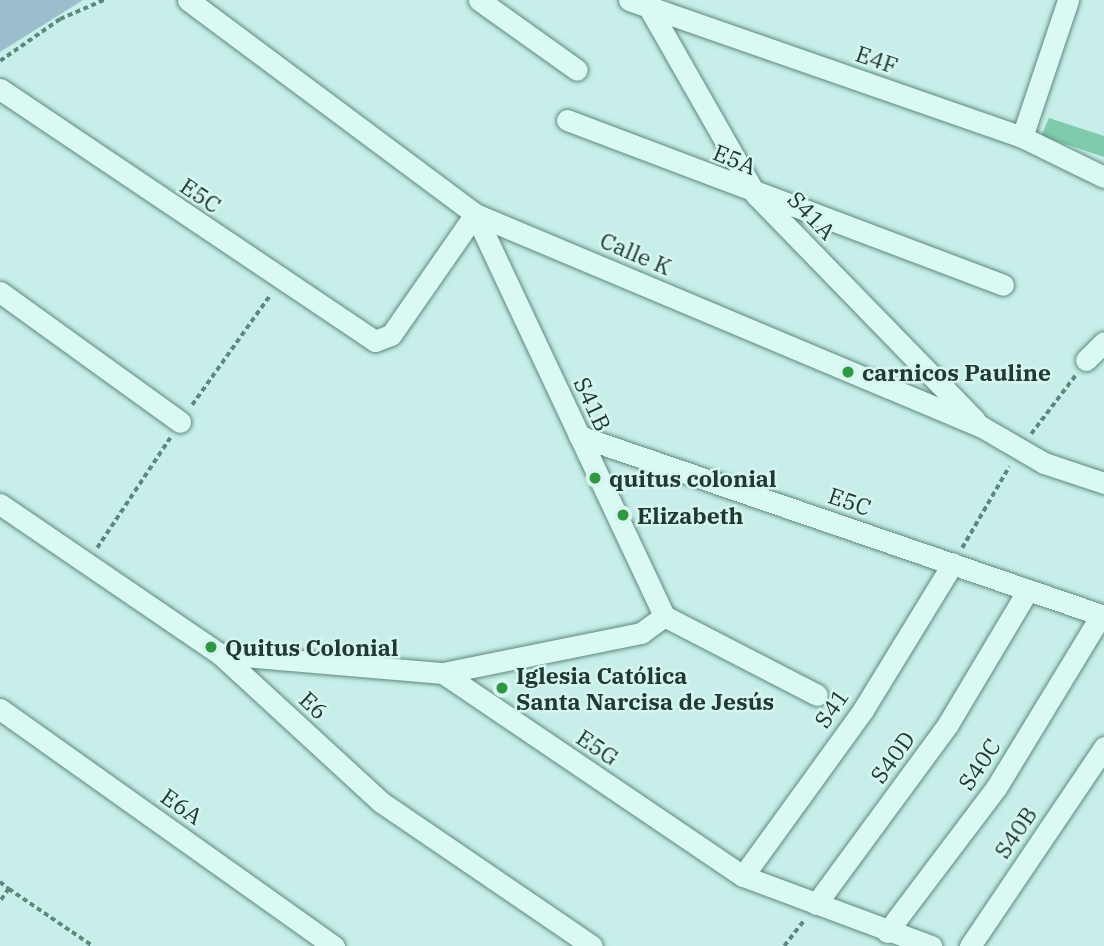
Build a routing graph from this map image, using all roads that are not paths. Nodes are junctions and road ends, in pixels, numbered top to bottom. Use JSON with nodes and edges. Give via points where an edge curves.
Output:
{"nodes":[{"id":1,"x":188,"y":0,"type":"edge"},
{"id":2,"x":479,"y":0,"type":"edge"},
{"id":3,"x":1068,"y":0,"type":"edge"},
{"id":4,"x":639,"y":3,"type":"edge"},
{"id":5,"x":577,"y":70,"type":"dead end"},
{"id":6,"x":0,"y":89,"type":"edge"},
{"id":7,"x":567,"y":120,"type":"dead end"},
{"id":8,"x":1022,"y":137,"type":"junction"},
{"id":9,"x":1104,"y":177,"type":"edge"},
{"id":10,"x":756,"y":195,"type":"junction"},
{"id":11,"x":475,"y":214,"type":"junction"},
{"id":12,"x":1003,"y":285,"type":"dead end"},
{"id":13,"x":0,"y":292,"type":"edge"},
{"id":14,"x":1104,"y":342,"type":"edge"},
{"id":15,"x":1086,"y":360,"type":"road end"},
{"id":16,"x":180,"y":422,"type":"dead end"},
{"id":17,"x":982,"y":427,"type":"junction"},
{"id":18,"x":579,"y":436,"type":"junction"},
{"id":19,"x":1104,"y":483,"type":"edge"},
{"id":20,"x":0,"y":504,"type":"edge"},
{"id":21,"x":953,"y":564,"type":"junction"},
{"id":22,"x":1028,"y":590,"type":"junction"},
{"id":23,"x":1103,"y":615,"type":"edge"},
{"id":24,"x":664,"y":616,"type":"junction"},
{"id":25,"x":220,"y":654,"type":"junction"},
{"id":26,"x":443,"y":673,"type":"junction"},
{"id":27,"x":817,"y":695,"type":"dead end"},
{"id":28,"x":0,"y":709,"type":"edge"},
{"id":29,"x":1104,"y":747,"type":"edge"},
{"id":30,"x":743,"y":876,"type":"junction"},
{"id":31,"x":816,"y":904,"type":"junction"},
{"id":32,"x":887,"y":932,"type":"junction"},
{"id":33,"x":334,"y":946,"type":"edge"},
{"id":34,"x":592,"y":946,"type":"edge"},
{"id":35,"x":931,"y":946,"type":"edge"},
{"id":36,"x":970,"y":946,"type":"edge"}],
"edges":[{"from":1,"to":11,"type":"street","name":"Calle K"},
{"from":2,"to":5,"type":"street"},
{"from":3,"to":8,"type":"street"},
{"from":4,"to":8,"type":"street","name":"E4F"},
{"from":4,"to":10,"type":"street","name":"S41A"},
{"from":6,"to":11,"type":"street","name":"E5C","via":[[375,341],[391,335]]},
{"from":7,"to":10,"type":"street","name":"E5A"},
{"from":8,"to":9,"type":"street","name":"E4F"},
{"from":10,"to":12,"type":"street","name":"E5A"},
{"from":10,"to":17,"type":"street","name":"S41A"},
{"from":11,"to":17,"type":"street","name":"Calle K"},
{"from":11,"to":18,"type":"street","name":"S41B"},
{"from":13,"to":16,"type":"street"},
{"from":14,"to":15,"type":"street"},
{"from":17,"to":19,"type":"street","name":"Calle K","via":[[1020,449]]},
{"from":18,"to":21,"type":"street","name":"E5C"},
{"from":18,"to":24,"type":"street","name":"S41B"},
{"from":20,"to":25,"type":"street","name":"E6"},
{"from":21,"to":22,"type":"street","name":"E5C"},
{"from":21,"to":30,"type":"street","name":"S41","via":[[863,710]]},
{"from":22,"to":23,"type":"street","name":"E5C"},
{"from":22,"to":31,"type":"street","name":"S40D","via":[[948,724]]},
{"from":23,"to":32,"type":"street","name":"S40C","via":[[1002,779]]},
{"from":24,"to":26,"type":"street","via":[[641,633]]},
{"from":24,"to":27,"type":"street"},
{"from":25,"to":26,"type":"street","name":"E5G"},
{"from":25,"to":34,"type":"street","name":"E6","via":[[381,802]]},
{"from":26,"to":30,"type":"street","name":"E5G"},
{"from":28,"to":33,"type":"street","name":"E6A"},
{"from":29,"to":36,"type":"street","name":"S40B"},
{"from":30,"to":31,"type":"street","name":"E5G"},
{"from":31,"to":32,"type":"street","name":"E5G"},
{"from":32,"to":35,"type":"street","name":"E5G"}]}
